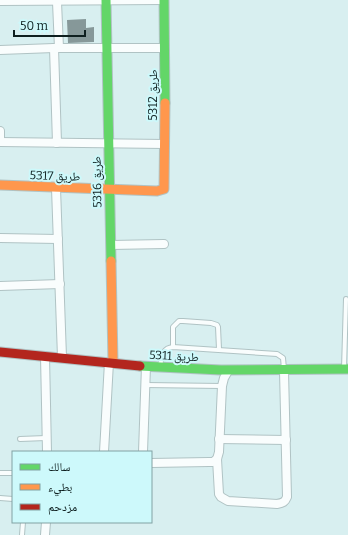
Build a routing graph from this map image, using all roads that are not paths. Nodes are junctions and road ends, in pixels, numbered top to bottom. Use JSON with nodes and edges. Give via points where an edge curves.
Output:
{"nodes":[{"id":1,"x":164,"y":0,"type":"edge"},
{"id":2,"x":0,"y":1,"type":"edge"},
{"id":3,"x":42,"y":1,"type":"edge"},
{"id":4,"x":106,"y":1,"type":"edge"},
{"id":5,"x":58,"y":2,"type":"junction"},
{"id":6,"x":56,"y":48,"type":"junction"},
{"id":7,"x":107,"y":48,"type":"junction"},
{"id":8,"x":164,"y":48,"type":"junction"},
{"id":9,"x":0,"y":50,"type":"edge"},
{"id":10,"x":0,"y":131,"type":"edge"},
{"id":11,"x":0,"y":142,"type":"edge"},
{"id":12,"x":57,"y":143,"type":"junction"},
{"id":13,"x":109,"y":143,"type":"junction"},
{"id":14,"x":165,"y":144,"type":"junction"},
{"id":15,"x":0,"y":185,"type":"edge"},
{"id":16,"x":56,"y":188,"type":"junction"},
{"id":17,"x":164,"y":189,"type":"joint"},
{"id":18,"x":110,"y":190,"type":"junction"},
{"id":19,"x":0,"y":238,"type":"edge"},
{"id":20,"x":58,"y":239,"type":"junction"},
{"id":21,"x":164,"y":244,"type":"dead end"},
{"id":22,"x":111,"y":245,"type":"junction"},
{"id":23,"x":60,"y":284,"type":"junction"},
{"id":24,"x":0,"y":286,"type":"edge"},
{"id":25,"x":346,"y":299,"type":"dead end"},
{"id":26,"x":347,"y":311,"type":"edge"},
{"id":27,"x":173,"y":347,"type":"junction"},
{"id":28,"x":219,"y":349,"type":"junction"},
{"id":29,"x":0,"y":352,"type":"edge"},
{"id":30,"x":45,"y":356,"type":"junction"},
{"id":31,"x":62,"y":357,"type":"junction"},
{"id":32,"x":111,"y":362,"type":"junction"},
{"id":33,"x":146,"y":366,"type":"junction"},
{"id":34,"x":160,"y":367,"type":"junction"},
{"id":35,"x":346,"y":369,"type":"edge"},
{"id":36,"x":228,"y":371,"type":"junction"},
{"id":37,"x":284,"y":371,"type":"junction"},
{"id":38,"x":145,"y":385,"type":"junction"},
{"id":39,"x":222,"y":386,"type":"junction"},
{"id":40,"x":46,"y":438,"type":"junction"},
{"id":41,"x":20,"y":439,"type":"dead end"},
{"id":42,"x":219,"y":439,"type":"junction"},
{"id":43,"x":286,"y":440,"type":"junction"},
{"id":44,"x":47,"y":451,"type":"edge"},
{"id":45,"x":104,"y":451,"type":"edge"},
{"id":46,"x":144,"y":451,"type":"edge"},
{"id":47,"x":217,"y":459,"type":"junction"},
{"id":48,"x":152,"y":463,"type":"edge"},
{"id":49,"x":0,"y":473,"type":"edge"},
{"id":50,"x":12,"y":473,"type":"edge"},
{"id":51,"x":0,"y":498,"type":"edge"},
{"id":52,"x":12,"y":499,"type":"edge"},
{"id":53,"x":23,"y":523,"type":"edge"},
{"id":54,"x":46,"y":523,"type":"edge"},
{"id":55,"x":22,"y":535,"type":"edge"},
{"id":56,"x":45,"y":535,"type":"edge"}],
"edges":[{"from":1,"to":4,"type":"street"},
{"from":1,"to":8,"type":"street","name":"طريق 5312"},
{"from":2,"to":3,"type":"street"},
{"from":3,"to":5,"type":"street"},
{"from":4,"to":5,"type":"street"},
{"from":4,"to":7,"type":"street","name":"طريق 5316"},
{"from":5,"to":6,"type":"street"},
{"from":6,"to":7,"type":"street"},
{"from":6,"to":9,"type":"street"},
{"from":6,"to":12,"type":"street"},
{"from":7,"to":8,"type":"street"},
{"from":7,"to":13,"type":"street","name":"طريق 5316"},
{"from":8,"to":14,"type":"street","name":"طريق 5312"},
{"from":10,"to":11,"type":"street"},
{"from":11,"to":12,"type":"street"},
{"from":12,"to":13,"type":"street"},
{"from":13,"to":14,"type":"street"},
{"from":13,"to":18,"type":"street","name":"طريق 5316"},
{"from":14,"to":17,"type":"street","name":"طريق 5312"},
{"from":15,"to":16,"type":"street","name":"طريق 5317"},
{"from":16,"to":18,"type":"street","name":"طريق 5317"},
{"from":16,"to":20,"type":"street"},
{"from":17,"to":18,"type":"street","name":"طريق 5317"},
{"from":18,"to":22,"type":"street","name":"طريق 5316"},
{"from":19,"to":20,"type":"street"},
{"from":20,"to":23,"type":"street"},
{"from":21,"to":22,"type":"street"},
{"from":22,"to":32,"type":"street","name":"طريق 5316"},
{"from":23,"to":24,"type":"street"},
{"from":23,"to":31,"type":"street"},
{"from":25,"to":26,"type":"lane"},
{"from":26,"to":35,"type":"lane"},
{"from":27,"to":28,"type":"lane"},
{"from":27,"to":28,"type":"lane","via":[[173,326],[179,321],[217,325]]},
{"from":27,"to":34,"type":"lane","via":[[169,347],[163,353]]},
{"from":28,"to":37,"type":"lane","via":[[278,354],[282,358]]},
{"from":29,"to":30,"type":"street","name":"طريق 5311"},
{"from":30,"to":31,"type":"street","name":"طريق 5311"},
{"from":30,"to":40,"type":"street"},
{"from":31,"to":32,"type":"street","name":"طريق 5311"},
{"from":32,"to":33,"type":"street","name":"طريق 5311"},
{"from":32,"to":45,"type":"street"},
{"from":33,"to":34,"type":"street","name":"طريق 5311"},
{"from":33,"to":38,"type":"street"},
{"from":34,"to":36,"type":"street","name":"طريق 5311"},
{"from":35,"to":37,"type":"street","name":"طريق 5311"},
{"from":36,"to":37,"type":"street","name":"طريق 5311"},
{"from":36,"to":39,"type":"street"},
{"from":37,"to":43,"type":"street"},
{"from":38,"to":39,"type":"lane"},
{"from":38,"to":46,"type":"street"},
{"from":39,"to":42,"type":"street"},
{"from":40,"to":41,"type":"lane"},
{"from":40,"to":44,"type":"street"},
{"from":42,"to":43,"type":"street"},
{"from":42,"to":47,"type":"street"},
{"from":43,"to":47,"type":"street","via":[[287,497],[282,504],[224,500],[219,494]]},
{"from":47,"to":48,"type":"street","via":[[213,462]]},
{"from":49,"to":50,"type":"lane"},
{"from":51,"to":52,"type":"lane"},
{"from":53,"to":55,"type":"lane"},
{"from":54,"to":56,"type":"street"}]}
